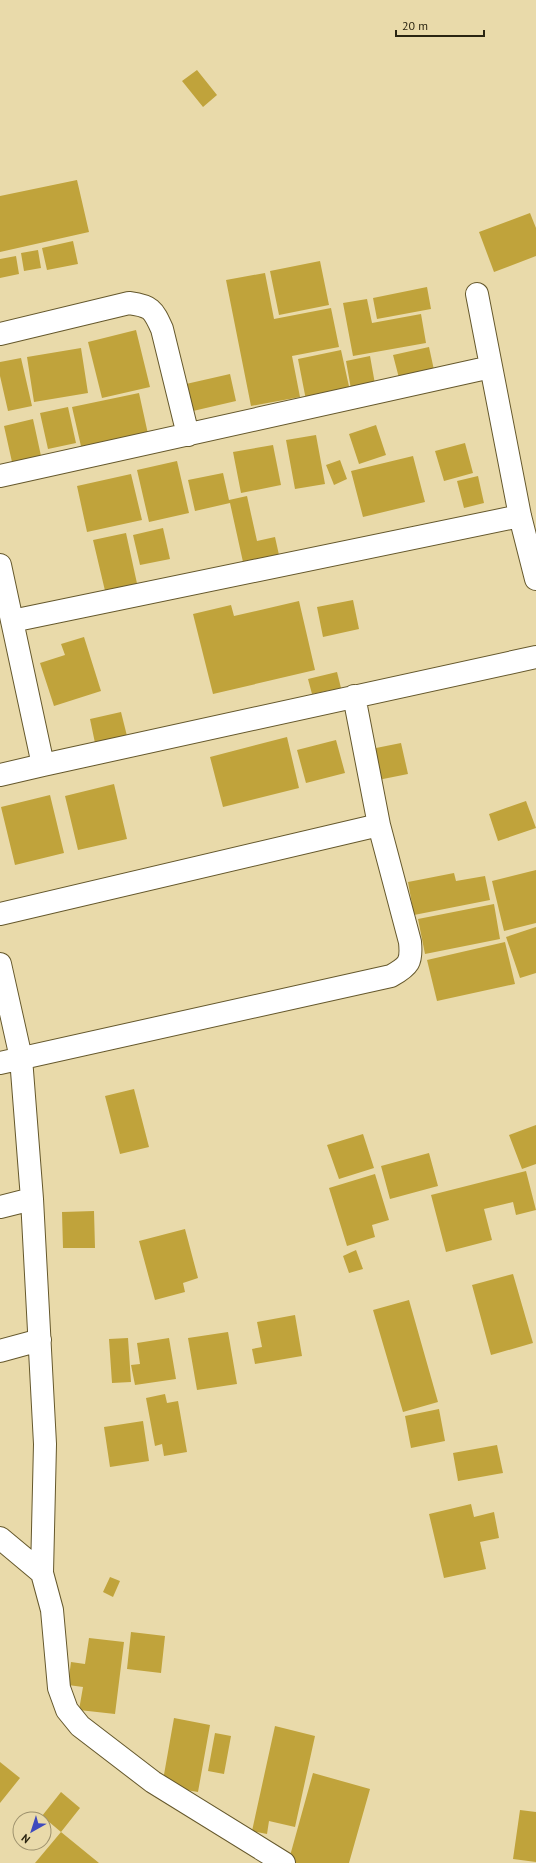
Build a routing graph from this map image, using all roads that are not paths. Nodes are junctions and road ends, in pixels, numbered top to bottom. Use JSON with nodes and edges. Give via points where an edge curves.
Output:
{"nodes":[{"id":1,"x":476,"y":294,"type":"dead end"},
{"id":2,"x":0,"y":334,"type":"edge"},
{"id":3,"x":490,"y":367,"type":"junction"},
{"id":4,"x":188,"y":436,"type":"junction"},
{"id":5,"x":0,"y":476,"type":"edge"},
{"id":6,"x":520,"y":516,"type":"junction"},
{"id":7,"x":0,"y":565,"type":"edge"},
{"id":8,"x":536,"y":579,"type":"edge"},
{"id":9,"x":12,"y":621,"type":"junction"},
{"id":10,"x":536,"y":657,"type":"edge"},
{"id":11,"x":354,"y":696,"type":"junction"},
{"id":12,"x":43,"y":764,"type":"junction"},
{"id":13,"x":0,"y":776,"type":"edge"},
{"id":14,"x":379,"y":825,"type":"junction"},
{"id":15,"x":0,"y":914,"type":"edge"},
{"id":16,"x":0,"y":964,"type":"edge"},
{"id":17,"x":21,"y":1058,"type":"junction"},
{"id":18,"x":0,"y":1063,"type":"edge"},
{"id":19,"x":32,"y":1199,"type":"junction"},
{"id":20,"x":0,"y":1207,"type":"edge"},
{"id":21,"x":40,"y":1340,"type":"junction"},
{"id":22,"x":0,"y":1352,"type":"edge"},
{"id":23,"x":0,"y":1538,"type":"edge"},
{"id":24,"x":42,"y":1574,"type":"junction"},
{"id":25,"x":284,"y":1863,"type":"edge"}],
"edges":[{"from":1,"to":3,"type":"street"},
{"from":2,"to":4,"type":"street","via":[[129,303],[145,305],[155,314],[162,329]]},
{"from":3,"to":4,"type":"street"},
{"from":3,"to":6,"type":"street"},
{"from":4,"to":5,"type":"street"},
{"from":6,"to":8,"type":"street"},
{"from":6,"to":9,"type":"street"},
{"from":7,"to":9,"type":"street"},
{"from":9,"to":12,"type":"street"},
{"from":10,"to":11,"type":"street"},
{"from":11,"to":12,"type":"street"},
{"from":11,"to":14,"type":"street"},
{"from":12,"to":13,"type":"street"},
{"from":14,"to":15,"type":"street"},
{"from":14,"to":17,"type":"street","via":[[410,942],[411,956],[405,968],[391,976]]},
{"from":16,"to":17,"type":"street"},
{"from":17,"to":18,"type":"street"},
{"from":17,"to":19,"type":"street"},
{"from":19,"to":20,"type":"street"},
{"from":19,"to":21,"type":"street"},
{"from":21,"to":22,"type":"street"},
{"from":21,"to":24,"type":"street","via":[[45,1444]]},
{"from":23,"to":24,"type":"street"},
{"from":24,"to":25,"type":"street","via":[[52,1610],[59,1688],[67,1710],[80,1726],[153,1782]]}]}
